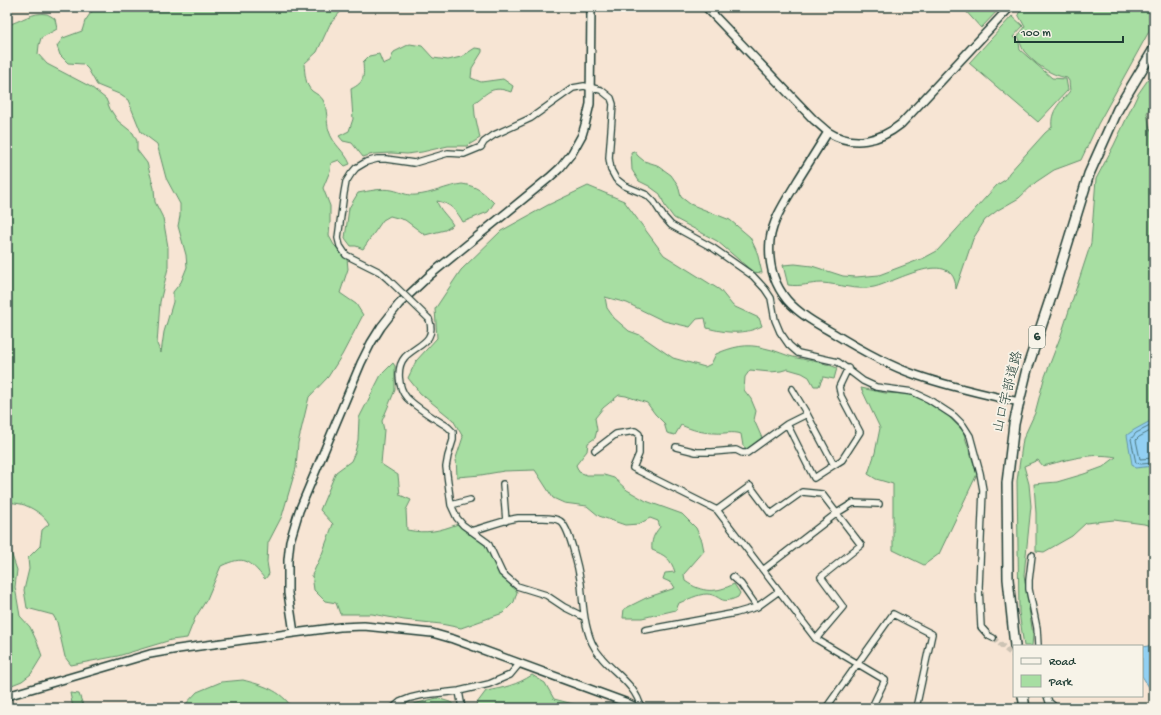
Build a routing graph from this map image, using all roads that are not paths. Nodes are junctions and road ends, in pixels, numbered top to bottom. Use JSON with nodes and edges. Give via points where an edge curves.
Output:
{"nodes":[{"id":1,"x":590,"y":7,"type":"edge"},
{"id":2,"x":706,"y":7,"type":"edge"},
{"id":3,"x":1010,"y":7,"type":"edge"},
{"id":4,"x":1154,"y":49,"type":"edge"},
{"id":5,"x":591,"y":87,"type":"junction"},
{"id":6,"x":828,"y":132,"type":"junction"},
{"id":7,"x":848,"y":368,"type":"junction"},
{"id":8,"x":792,"y":390,"type":"dead end"},
{"id":9,"x":1019,"y":402,"type":"junction"},
{"id":10,"x":807,"y":414,"type":"junction"},
{"id":11,"x":786,"y":424,"type":"junction"},
{"id":12,"x":676,"y":447,"type":"dead end"},
{"id":13,"x":595,"y":450,"type":"dead end"},
{"id":14,"x":834,"y":465,"type":"junction"},
{"id":15,"x":503,"y":484,"type":"dead end"},
{"id":16,"x":470,"y":500,"type":"dead end"},
{"id":17,"x":879,"y":504,"type":"dead end"},
{"id":18,"x":451,"y":505,"type":"junction"},
{"id":19,"x":717,"y":510,"type":"junction"},
{"id":20,"x":837,"y":513,"type":"junction"},
{"id":21,"x":506,"y":521,"type":"junction"},
{"id":22,"x":471,"y":531,"type":"junction"},
{"id":23,"x":1032,"y":555,"type":"dead end"},
{"id":24,"x":763,"y":570,"type":"junction"},
{"id":25,"x":733,"y":577,"type":"dead end"},
{"id":26,"x":779,"y":591,"type":"junction"},
{"id":27,"x":757,"y":607,"type":"junction"},
{"id":28,"x":584,"y":617,"type":"junction"},
{"id":29,"x":645,"y":630,"type":"dead end"},
{"id":30,"x":294,"y":633,"type":"junction"},
{"id":31,"x":993,"y":638,"type":"tunnel mouth"},
{"id":32,"x":816,"y":639,"type":"junction"},
{"id":33,"x":1014,"y":645,"type":"edge"},
{"id":34,"x":1038,"y":645,"type":"edge"},
{"id":35,"x":520,"y":663,"type":"junction"},
{"id":36,"x":857,"y":664,"type":"junction"},
{"id":37,"x":459,"y":691,"type":"junction"},
{"id":38,"x":7,"y":696,"type":"edge"},
{"id":39,"x":1023,"y":697,"type":"edge"},
{"id":40,"x":1047,"y":697,"type":"edge"},
{"id":41,"x":873,"y":705,"type":"dead end"},
{"id":42,"x":392,"y":708,"type":"edge"},
{"id":43,"x":462,"y":708,"type":"edge"},
{"id":44,"x":637,"y":708,"type":"edge"},
{"id":45,"x":640,"y":708,"type":"edge"},
{"id":46,"x":826,"y":708,"type":"edge"},
{"id":47,"x":916,"y":708,"type":"edge"},
{"id":48,"x":1025,"y":708,"type":"edge"},
{"id":49,"x":1056,"y":708,"type":"edge"}],
"edges":[{"from":1,"to":5,"type":"street"},
{"from":2,"to":6,"type":"street"},
{"from":3,"to":6,"type":"street","via":[[890,133],[860,141]]},
{"from":4,"to":9,"type":"main road","name":"山口宇部道路","number":"6","via":[[1118,109],[1088,174]]},
{"from":5,"to":7,"type":"street","via":[[602,90],[611,98],[613,104],[610,158],[611,170],[616,179],[625,186],[647,195],[671,225],[713,248],[753,276],[771,298],[780,332],[798,353],[838,362]]},
{"from":5,"to":18,"type":"street","bridge":true,"via":[[573,88],[531,118],[494,135],[481,147],[464,154],[448,153],[414,163],[377,159],[356,168],[346,182],[338,238],[340,246],[346,255],[380,272],[430,319],[432,326],[427,341],[404,359],[399,379],[401,388],[415,405],[453,432],[446,467]]},
{"from":5,"to":30,"type":"street","via":[[585,126],[567,160],[549,178],[418,286],[399,304],[371,343],[299,511],[290,541],[288,593]]},
{"from":6,"to":9,"type":"street","via":[[785,202],[772,231],[770,263],[776,284],[784,296],[808,318],[887,363],[942,383]]},
{"from":7,"to":14,"type":"street","via":[[839,388],[860,432],[842,460]]},
{"from":7,"to":31,"type":"street","via":[[863,381],[876,387],[913,392],[928,399],[963,425],[970,436],[983,490],[979,587],[981,627]]},
{"from":8,"to":10,"type":"street"},
{"from":9,"to":33,"type":"main road","name":"山口宇部道路","number":"6","via":[[1007,484],[1008,579]]},
{"from":10,"to":11,"type":"street"},
{"from":10,"to":14,"type":"street"},
{"from":11,"to":12,"type":"street","via":[[747,454],[736,450],[696,452]]},
{"from":11,"to":14,"type":"street","via":[[814,478]]},
{"from":13,"to":19,"type":"street","via":[[616,434],[635,431],[639,434],[639,454],[633,468]]},
{"from":15,"to":21,"type":"street"},
{"from":16,"to":18,"type":"street"},
{"from":17,"to":20,"type":"street","via":[[853,503]]},
{"from":18,"to":22,"type":"street","via":[[456,518]]},
{"from":19,"to":20,"type":"street","via":[[750,486],[771,514],[802,492],[822,494]]},
{"from":19,"to":24,"type":"street"},
{"from":20,"to":24,"type":"street"},
{"from":20,"to":32,"type":"street","via":[[861,545],[821,577],[843,608]]},
{"from":21,"to":22,"type":"street"},
{"from":21,"to":28,"type":"street","via":[[518,518],[551,518],[560,520],[565,525],[581,582]]},
{"from":22,"to":28,"type":"street","via":[[488,543],[502,573],[516,586],[546,596]]},
{"from":23,"to":34,"type":"street","via":[[1029,589]]},
{"from":24,"to":26,"type":"street"},
{"from":25,"to":27,"type":"street"},
{"from":26,"to":27,"type":"street"},
{"from":26,"to":32,"type":"street"},
{"from":27,"to":29,"type":"street"},
{"from":28,"to":45,"type":"street","via":[[599,656],[632,689]]},
{"from":30,"to":35,"type":"street","via":[[364,626],[425,632],[453,639]]},
{"from":30,"to":38,"type":"street","via":[[150,654]]},
{"from":32,"to":36,"type":"street"},
{"from":35,"to":37,"type":"street","via":[[510,676]]},
{"from":35,"to":44,"type":"street"},
{"from":36,"to":41,"type":"street","via":[[886,680]]},
{"from":36,"to":46,"type":"street"},
{"from":36,"to":47,"type":"street","via":[[893,614],[932,634]]},
{"from":37,"to":42,"type":"street","via":[[410,698]]},
{"from":37,"to":43,"type":"street"},
{"from":39,"to":48,"type":"main road"},
{"from":40,"to":49,"type":"street"}]}
